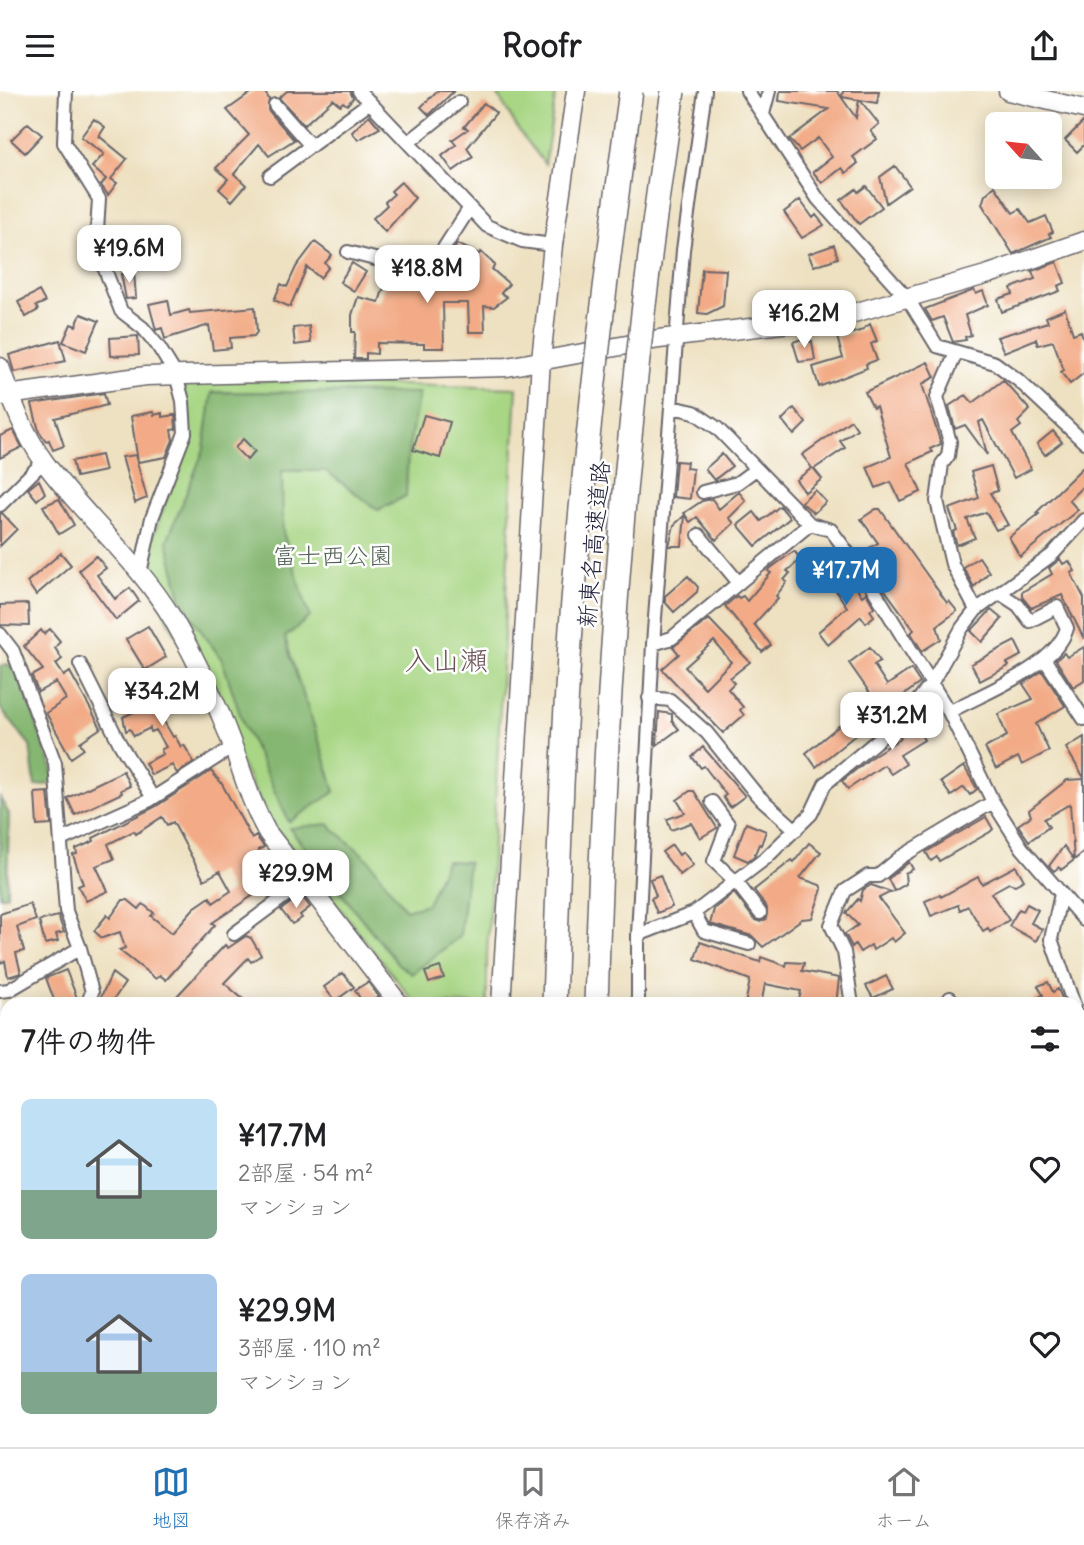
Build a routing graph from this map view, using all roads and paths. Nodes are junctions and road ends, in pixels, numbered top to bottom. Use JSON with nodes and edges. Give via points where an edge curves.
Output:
{"nodes":[{"id":1,"x":66,"y":91,"type":"edge"},
{"id":2,"x":359,"y":91,"type":"edge"},
{"id":3,"x":576,"y":91,"type":"edge"},
{"id":4,"x":631,"y":91,"type":"edge"},
{"id":5,"x":673,"y":91,"type":"edge"},
{"id":6,"x":705,"y":91,"type":"edge"},
{"id":7,"x":747,"y":91,"type":"edge"},
{"id":8,"x":769,"y":91,"type":"edge"},
{"id":9,"x":1008,"y":91,"type":"edge"},
{"id":10,"x":370,"y":102,"type":"junction"},
{"id":11,"x":459,"y":102,"type":"dead end"},
{"id":12,"x":275,"y":105,"type":"dead end"},
{"id":13,"x":1084,"y":109,"type":"edge"},
{"id":14,"x":763,"y":114,"type":"junction"},
{"id":15,"x":409,"y":142,"type":"junction"},
{"id":16,"x":311,"y":146,"type":"junction"},
{"id":17,"x":270,"y":176,"type":"dead end"},
{"id":18,"x":469,"y":209,"type":"junction"},
{"id":19,"x":1084,"y":241,"type":"edge"},
{"id":20,"x":553,"y":245,"type":"junction"},
{"id":21,"x":348,"y":252,"type":"dead end"},
{"id":22,"x":908,"y":299,"type":"junction"},
{"id":23,"x":677,"y":338,"type":"junction"},
{"id":24,"x":956,"y":353,"type":"junction"},
{"id":25,"x":541,"y":361,"type":"junction"},
{"id":26,"x":0,"y":367,"type":"edge"},
{"id":27,"x":176,"y":375,"type":"junction"},
{"id":28,"x":5,"y":395,"type":"edge"},
{"id":29,"x":672,"y":407,"type":"junction"},
{"id":30,"x":1084,"y":442,"type":"edge"},
{"id":31,"x":44,"y":461,"type":"junction"},
{"id":32,"x":756,"y":469,"type":"junction"},
{"id":33,"x":703,"y":492,"type":"dead end"},
{"id":34,"x":0,"y":505,"type":"edge"},
{"id":35,"x":1084,"y":520,"type":"edge"},
{"id":36,"x":810,"y":524,"type":"junction"},
{"id":37,"x":699,"y":535,"type":"dead end"},
{"id":38,"x":140,"y":573,"type":"junction"},
{"id":39,"x":739,"y":583,"type":"junction"},
{"id":40,"x":1000,"y":594,"type":"junction"},
{"id":41,"x":976,"y":610,"type":"junction"},
{"id":42,"x":0,"y":634,"type":"edge"},
{"id":43,"x":653,"y":644,"type":"junction"},
{"id":44,"x":1045,"y":660,"type":"junction"},
{"id":45,"x":80,"y":664,"type":"dead end"},
{"id":46,"x":932,"y":684,"type":"junction"},
{"id":47,"x":649,"y":698,"type":"junction"},
{"id":48,"x":948,"y":712,"type":"junction"},
{"id":49,"x":1084,"y":719,"type":"edge"},
{"id":50,"x":233,"y":747,"type":"junction"},
{"id":51,"x":153,"y":798,"type":"junction"},
{"id":52,"x":712,"y":802,"type":"dead end"},
{"id":53,"x":993,"y":803,"type":"junction"},
{"id":54,"x":796,"y":830,"type":"junction"},
{"id":55,"x":63,"y":839,"type":"junction"},
{"id":56,"x":304,"y":882,"type":"junction"},
{"id":57,"x":737,"y":883,"type":"junction"},
{"id":58,"x":1061,"y":894,"type":"junction"},
{"id":59,"x":694,"y":913,"type":"junction"},
{"id":60,"x":760,"y":913,"type":"dead end"},
{"id":61,"x":1084,"y":921,"type":"edge"},
{"id":62,"x":234,"y":934,"type":"dead end"},
{"id":63,"x":638,"y":935,"type":"junction"},
{"id":64,"x":749,"y":944,"type":"dead end"},
{"id":65,"x":80,"y":948,"type":"junction"},
{"id":66,"x":0,"y":991,"type":"edge"},
{"id":67,"x":90,"y":997,"type":"edge"},
{"id":68,"x":394,"y":997,"type":"edge"},
{"id":69,"x":501,"y":997,"type":"edge"},
{"id":70,"x":554,"y":997,"type":"edge"},
{"id":71,"x":596,"y":997,"type":"edge"},
{"id":72,"x":638,"y":997,"type":"edge"},
{"id":73,"x":851,"y":997,"type":"edge"},
{"id":74,"x":1071,"y":997,"type":"edge"}],
"edges":[{"from":1,"to":27,"type":"street","via":[[64,143],[99,199],[96,246],[121,311],[151,337]]},
{"from":2,"to":10,"type":"street"},
{"from":3,"to":20,"type":"street"},
{"from":4,"to":70,"type":"highway","name":"新東名高速道路","bridge":true,"via":[[593,395],[571,627]]},
{"from":5,"to":71,"type":"highway","name":"新東名高速道路","bridge":true,"via":[[623,495],[608,697]]},
{"from":6,"to":23,"type":"street","via":[[683,250]]},
{"from":7,"to":14,"type":"street"},
{"from":8,"to":14,"type":"street"},
{"from":9,"to":13,"type":"street"},
{"from":10,"to":15,"type":"street"},
{"from":10,"to":16,"type":"street"},
{"from":11,"to":15,"type":"street"},
{"from":12,"to":16,"type":"street"},
{"from":14,"to":22,"type":"street","via":[[818,199]]},
{"from":15,"to":18,"type":"street"},
{"from":16,"to":17,"type":"street"},
{"from":18,"to":20,"type":"street","via":[[502,235]]},
{"from":18,"to":21,"type":"street","via":[[428,273]]},
{"from":19,"to":22,"type":"street"},
{"from":20,"to":25,"type":"street"},
{"from":22,"to":23,"type":"street","via":[[828,319]]},
{"from":22,"to":24,"type":"street","via":[[937,346]]},
{"from":23,"to":25,"type":"street"},
{"from":23,"to":29,"type":"street"},
{"from":24,"to":30,"type":"street","via":[[995,363]]},
{"from":24,"to":41,"type":"street","via":[[937,397],[950,442],[937,501],[951,564]]},
{"from":25,"to":27,"type":"street","via":[[466,369]]},
{"from":25,"to":69,"type":"street"},
{"from":26,"to":28,"type":"street"},
{"from":27,"to":28,"type":"street"},
{"from":27,"to":38,"type":"street","via":[[186,433],[152,518]]},
{"from":28,"to":31,"type":"street"},
{"from":29,"to":32,"type":"street","via":[[694,412],[717,428]]},
{"from":29,"to":43,"type":"street"},
{"from":31,"to":34,"type":"street"},
{"from":31,"to":38,"type":"street"},
{"from":32,"to":33,"type":"street","via":[[737,483]]},
{"from":32,"to":36,"type":"street"},
{"from":35,"to":40,"type":"street","via":[[1052,555]]},
{"from":36,"to":39,"type":"street"},
{"from":36,"to":46,"type":"street","via":[[831,530],[844,547]]},
{"from":37,"to":39,"type":"street"},
{"from":38,"to":50,"type":"street","via":[[173,619]]},
{"from":39,"to":43,"type":"street","via":[[672,638]]},
{"from":40,"to":41,"type":"street"},
{"from":40,"to":44,"type":"street","via":[[1018,605],[1030,621],[1057,607],[1067,628],[1063,641]]},
{"from":41,"to":46,"type":"street"},
{"from":42,"to":55,"type":"street","via":[[13,651],[55,763]]},
{"from":43,"to":47,"type":"street"},
{"from":44,"to":48,"type":"street"},
{"from":44,"to":49,"type":"street"},
{"from":45,"to":51,"type":"street"},
{"from":46,"to":48,"type":"street"},
{"from":46,"to":54,"type":"street","via":[[904,718],[825,784],[811,814]]},
{"from":47,"to":54,"type":"street","via":[[670,701],[707,733],[757,795]]},
{"from":47,"to":63,"type":"street"},
{"from":48,"to":53,"type":"street"},
{"from":50,"to":51,"type":"street"},
{"from":50,"to":56,"type":"street","via":[[253,807]]},
{"from":51,"to":55,"type":"street"},
{"from":52,"to":57,"type":"street","via":[[728,824],[714,861]]},
{"from":53,"to":58,"type":"street","via":[[1022,848]]},
{"from":53,"to":73,"type":"street","via":[[901,857],[878,876],[867,876],[845,891],[831,925],[844,952]]},
{"from":54,"to":57,"type":"street"},
{"from":55,"to":65,"type":"street","via":[[66,911]]},
{"from":56,"to":62,"type":"street"},
{"from":56,"to":68,"type":"street"},
{"from":57,"to":59,"type":"street"},
{"from":57,"to":60,"type":"street"},
{"from":58,"to":61,"type":"street"},
{"from":58,"to":74,"type":"street","via":[[1052,939]]},
{"from":59,"to":63,"type":"street"},
{"from":59,"to":64,"type":"street","via":[[704,931]]},
{"from":63,"to":72,"type":"street"},
{"from":65,"to":66,"type":"street"},
{"from":65,"to":67,"type":"street"}]}
